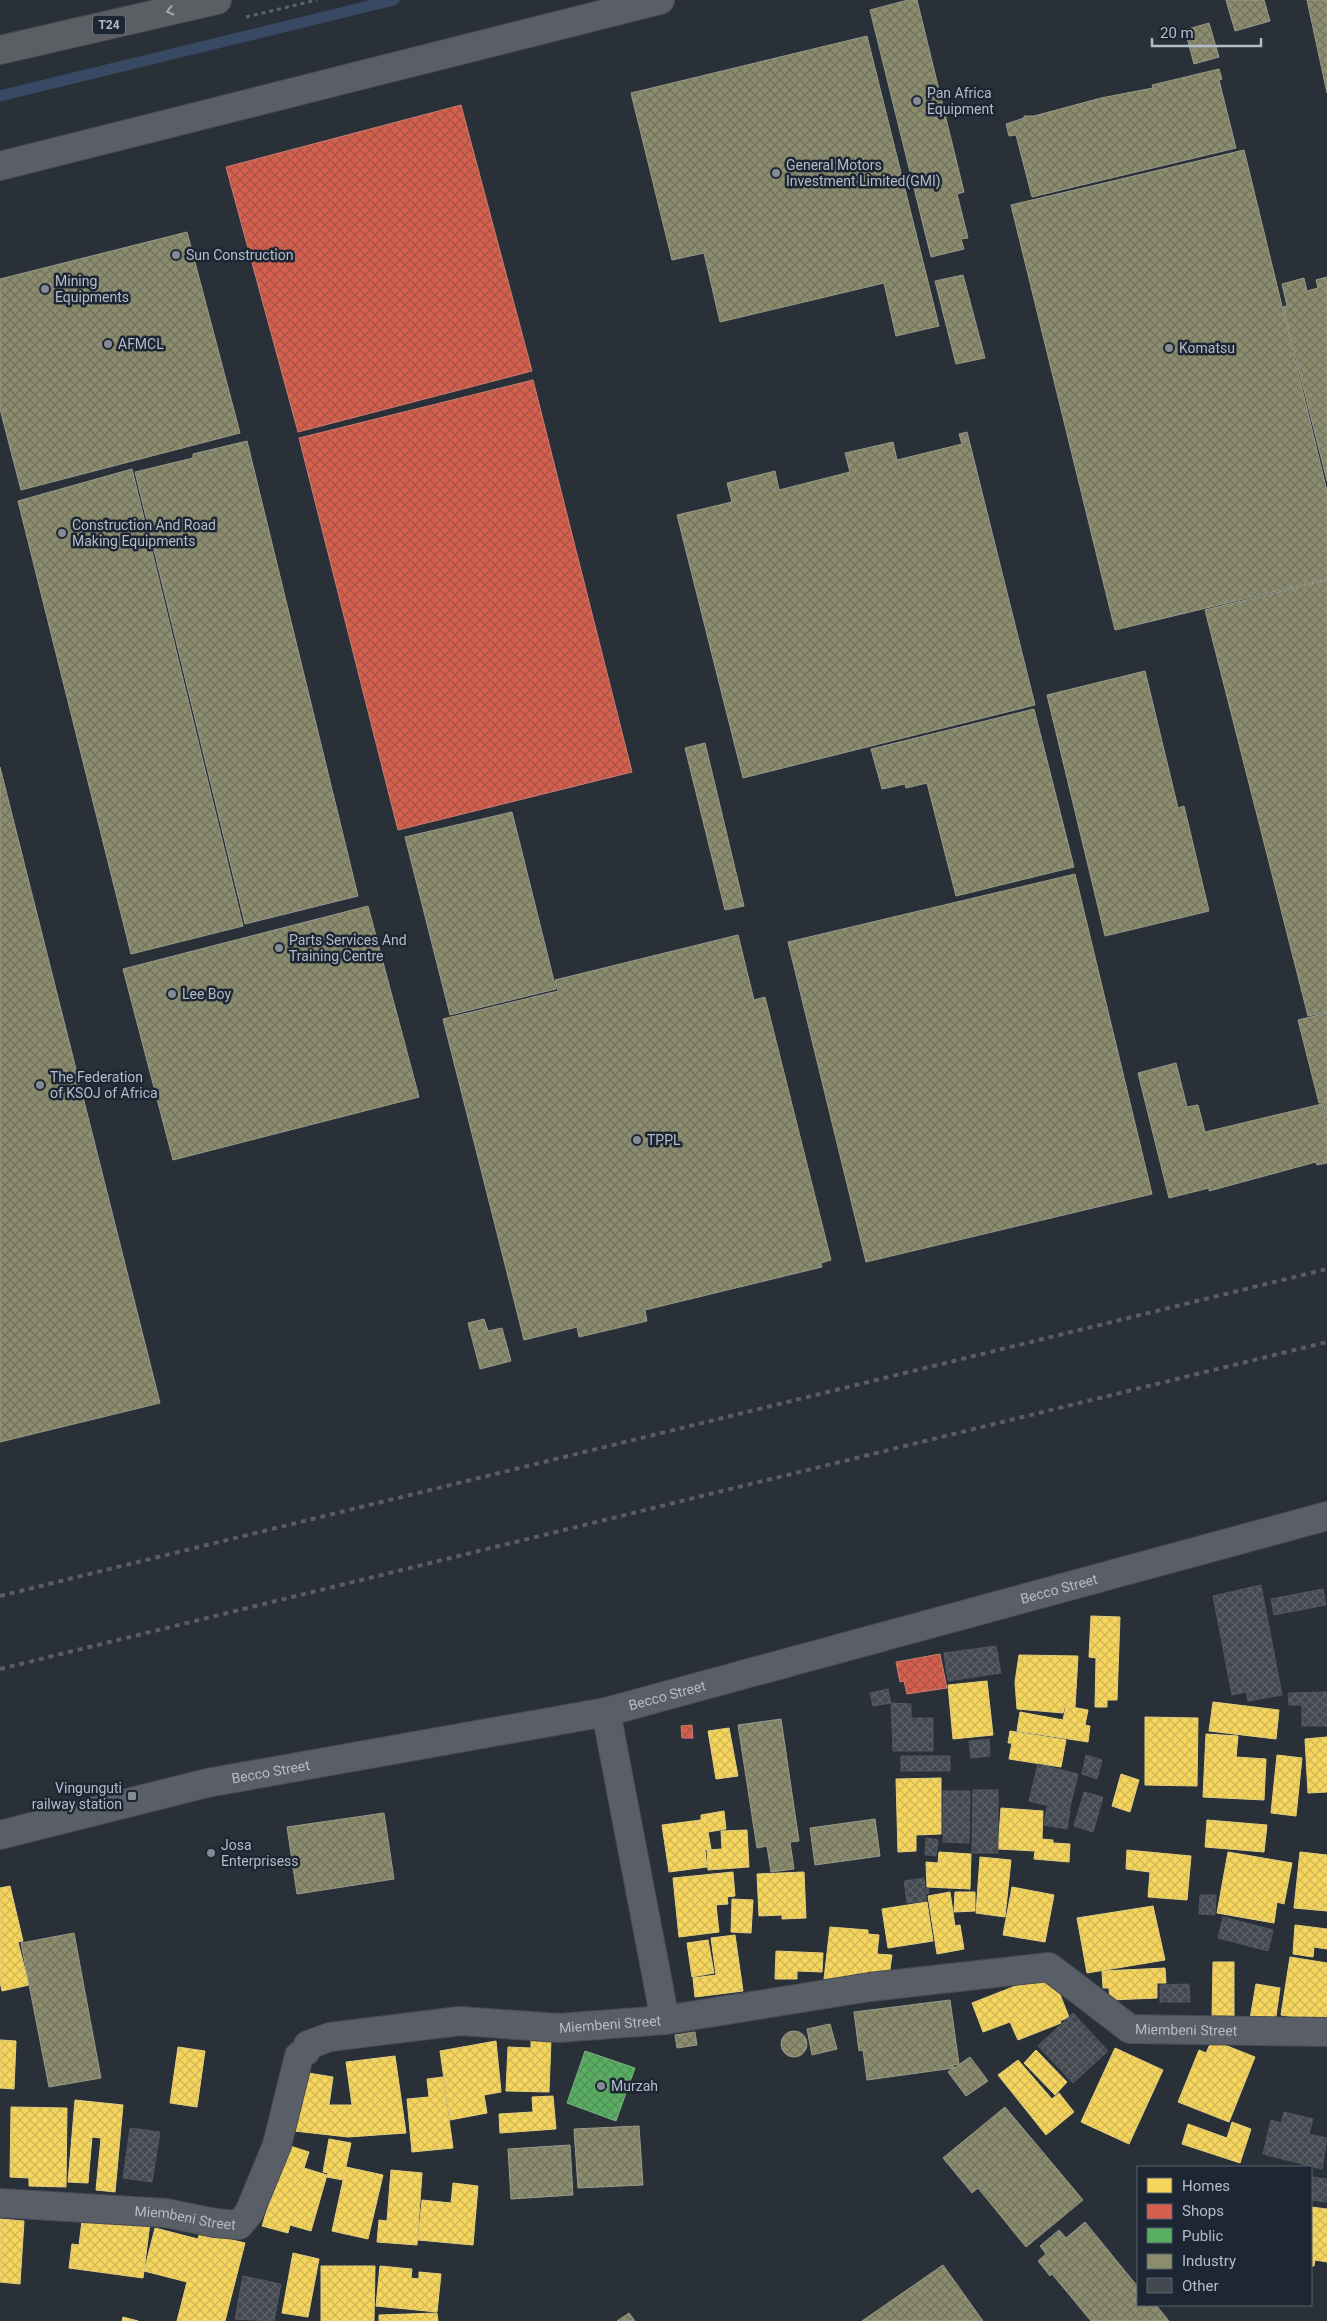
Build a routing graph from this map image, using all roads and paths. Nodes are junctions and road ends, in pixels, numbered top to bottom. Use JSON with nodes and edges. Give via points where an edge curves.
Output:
{"nodes":[{"id":1,"x":217,"y":0,"type":"edge"},
{"id":2,"x":660,"y":0,"type":"edge"},
{"id":3,"x":0,"y":50,"type":"edge"},
{"id":4,"x":0,"y":166,"type":"edge"},
{"id":5,"x":1327,"y":1516,"type":"edge"},
{"id":6,"x":606,"y":1712,"type":"junction"},
{"id":7,"x":0,"y":1834,"type":"edge"},
{"id":8,"x":665,"y":2020,"type":"junction"},
{"id":9,"x":1327,"y":2032,"type":"edge"},
{"id":10,"x":0,"y":2202,"type":"edge"}],
"edges":[{"from":1,"to":3,"type":"highway","number":"T24","one_way":true},
{"from":2,"to":4,"type":"street"},
{"from":5,"to":6,"type":"street","name":"Becco Street"},
{"from":6,"to":7,"type":"street","name":"Becco Street","via":[[207,1782]]},
{"from":6,"to":8,"type":"street"},
{"from":8,"to":9,"type":"street","name":"Miembeni Street","via":[[870,1987],[1049,1968],[1130,2029]]},
{"from":8,"to":10,"type":"street","name":"Miembeni Street","via":[[559,2028],[460,2021],[330,2038],[308,2045],[299,2056],[277,2146],[249,2213],[239,2225],[166,2213]]}]}
